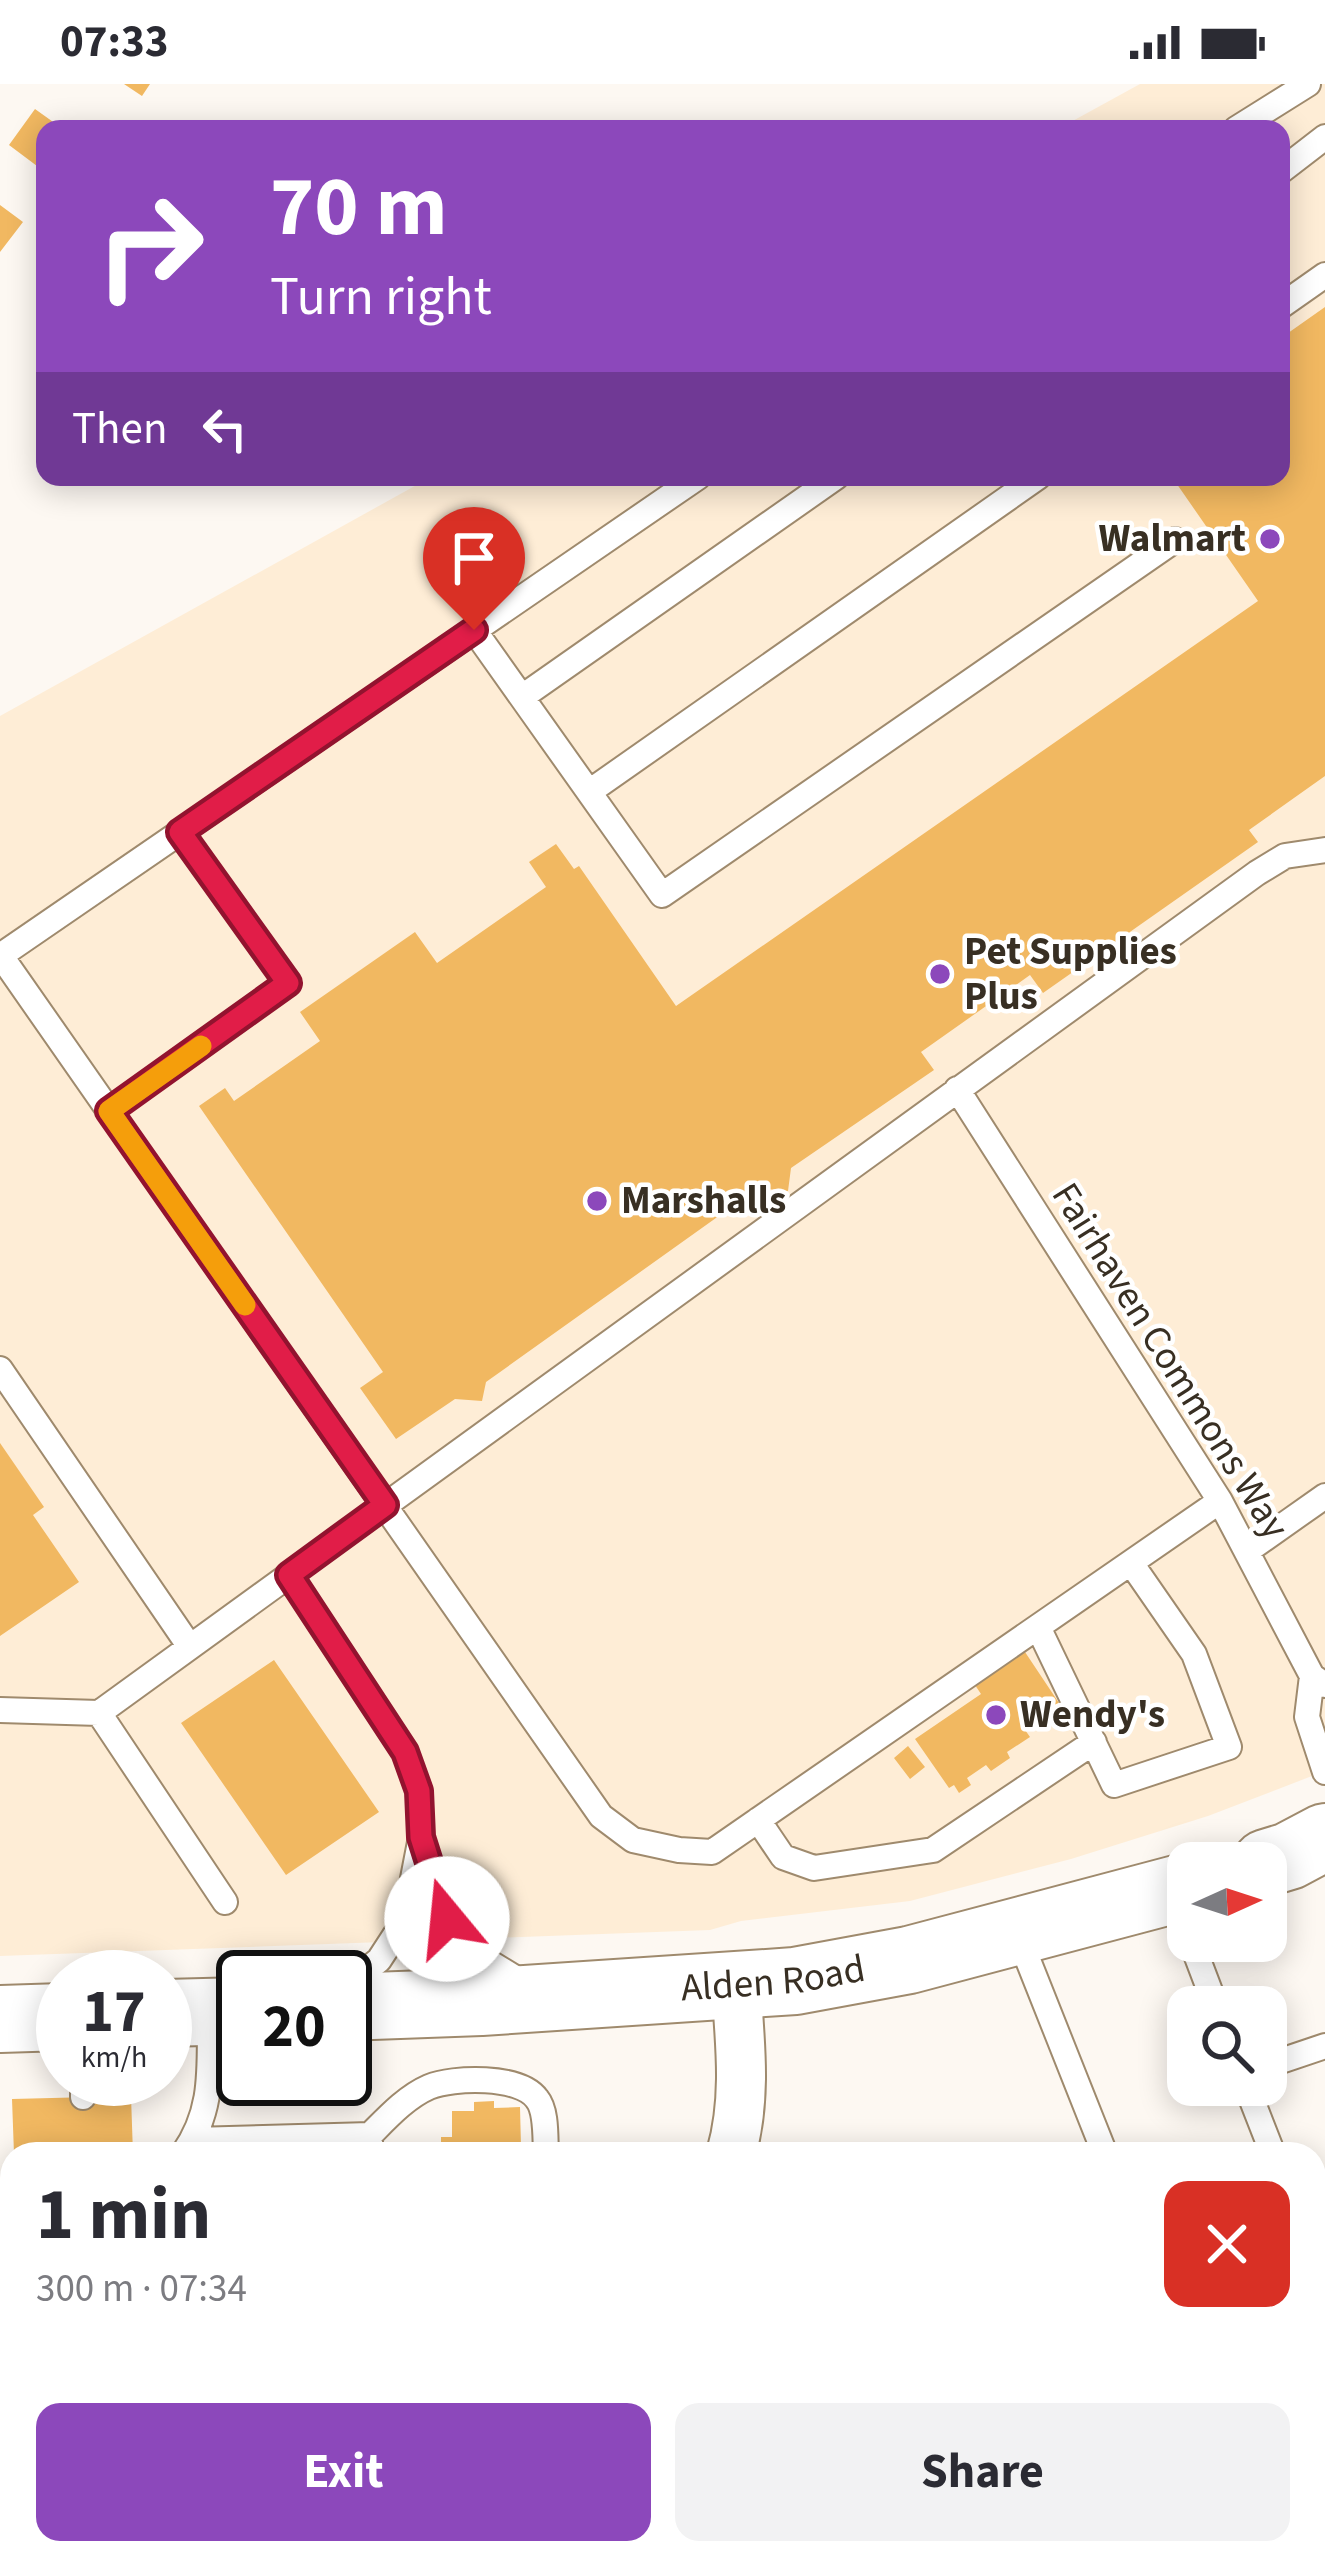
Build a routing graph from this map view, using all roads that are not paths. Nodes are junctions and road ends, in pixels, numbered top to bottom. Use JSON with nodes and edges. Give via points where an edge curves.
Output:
{"nodes":[{"id":1,"x":1308,"y":84,"type":"edge"},
{"id":2,"x":1250,"y":120,"type":"edge"},
{"id":3,"x":1325,"y":137,"type":"edge"},
{"id":4,"x":1290,"y":165,"type":"edge"},
{"id":5,"x":1325,"y":275,"type":"edge"},
{"id":6,"x":1290,"y":300,"type":"edge"},
{"id":7,"x":685,"y":486,"type":"edge"},
{"id":8,"x":823,"y":486,"type":"edge"},
{"id":9,"x":1025,"y":486,"type":"edge"},
{"id":10,"x":1175,"y":540,"type":"dead end"},
{"id":11,"x":474,"y":630,"type":"junction"},
{"id":12,"x":522,"y":697,"type":"junction"},
{"id":13,"x":589,"y":792,"type":"junction"},
{"id":14,"x":180,"y":832,"type":"junction"},
{"id":15,"x":1325,"y":850,"type":"edge"},
{"id":16,"x":0,"y":956,"type":"edge"},
{"id":17,"x":957,"y":1089,"type":"junction"},
{"id":18,"x":109,"y":1111,"type":"junction"},
{"id":19,"x":0,"y":1369,"type":"edge"},
{"id":20,"x":1325,"y":1496,"type":"edge"},
{"id":21,"x":1220,"y":1501,"type":"junction"},
{"id":22,"x":385,"y":1505,"type":"junction"},
{"id":23,"x":1246,"y":1551,"type":"junction"},
{"id":24,"x":1131,"y":1563,"type":"junction"},
{"id":25,"x":289,"y":1575,"type":"junction"},
{"id":26,"x":1038,"y":1627,"type":"junction"},
{"id":27,"x":190,"y":1647,"type":"junction"},
{"id":28,"x":1319,"y":1681,"type":"edge"},
{"id":29,"x":0,"y":1710,"type":"edge"},
{"id":30,"x":99,"y":1713,"type":"junction"},
{"id":31,"x":1094,"y":1742,"type":"junction"},
{"id":32,"x":1325,"y":1772,"type":"edge"},
{"id":33,"x":758,"y":1820,"type":"junction"},
{"id":34,"x":421,"y":1837,"type":"junction"},
{"id":35,"x":1325,"y":1837,"type":"edge"},
{"id":36,"x":1287,"y":1856,"type":"edge"},
{"id":37,"x":225,"y":1902,"type":"dead end"},
{"id":38,"x":1167,"y":1914,"type":"edge"},
{"id":39,"x":1017,"y":1933,"type":"junction"},
{"id":40,"x":372,"y":1966,"type":"edge"},
{"id":41,"x":736,"y":1985,"type":"junction"},
{"id":42,"x":548,"y":1998,"type":"junction"},
{"id":43,"x":372,"y":2006,"type":"edge"},
{"id":44,"x":206,"y":2012,"type":"edge"},
{"id":45,"x":36,"y":2018,"type":"edge"},
{"id":46,"x":0,"y":2019,"type":"edge"},
{"id":47,"x":1325,"y":2046,"type":"edge"},
{"id":48,"x":1287,"y":2059,"type":"edge"},
{"id":49,"x":1255,"y":2106,"type":"edge"},
{"id":50,"x":191,"y":2142,"type":"edge"},
{"id":51,"x":371,"y":2142,"type":"edge"},
{"id":52,"x":545,"y":2142,"type":"edge"},
{"id":53,"x":734,"y":2142,"type":"edge"},
{"id":54,"x":1101,"y":2142,"type":"edge"},
{"id":55,"x":1269,"y":2142,"type":"edge"}],
"edges":[{"from":1,"to":2,"type":"lane"},
{"from":3,"to":4,"type":"lane"},
{"from":5,"to":6,"type":"lane"},
{"from":7,"to":11,"type":"lane"},
{"from":8,"to":12,"type":"lane"},
{"from":9,"to":13,"type":"lane"},
{"from":10,"to":13,"type":"lane","via":[[662,895]]},
{"from":11,"to":12,"type":"lane"},
{"from":11,"to":14,"type":"lane"},
{"from":12,"to":13,"type":"lane"},
{"from":14,"to":16,"type":"lane"},
{"from":14,"to":18,"type":"lane","via":[[288,983]]},
{"from":15,"to":17,"type":"lane","via":[[1285,856],[1257,873]]},
{"from":16,"to":18,"type":"lane"},
{"from":17,"to":21,"type":"lane","name":"Fairhaven Commons Way"},
{"from":17,"to":22,"type":"lane"},
{"from":18,"to":22,"type":"lane"},
{"from":19,"to":27,"type":"lane"},
{"from":20,"to":23,"type":"lane"},
{"from":21,"to":23,"type":"lane","name":"Fairhaven Commons Way"},
{"from":21,"to":24,"type":"lane"},
{"from":22,"to":25,"type":"lane"},
{"from":22,"to":33,"type":"lane","via":[[601,1816],[633,1840],[712,1852]]},
{"from":23,"to":28,"type":"lane","name":"Fairhaven Commons Way"},
{"from":24,"to":26,"type":"lane"},
{"from":24,"to":31,"type":"lane","via":[[1194,1654],[1229,1747],[1114,1785]]},
{"from":25,"to":27,"type":"lane"},
{"from":25,"to":34,"type":"lane","via":[[405,1752],[419,1791]]},
{"from":26,"to":31,"type":"lane"},
{"from":26,"to":33,"type":"lane"},
{"from":27,"to":30,"type":"lane"},
{"from":28,"to":32,"type":"lane","name":"Fairhaven Commons Way","via":[[1306,1717]]},
{"from":29,"to":30,"type":"lane"},
{"from":30,"to":37,"type":"lane"},
{"from":31,"to":33,"type":"lane","via":[[933,1850],[814,1868],[783,1857]]},
{"from":34,"to":40,"type":"lane","via":[[405,1920]]},
{"from":34,"to":42,"type":"lane","via":[[461,1945]]},
{"from":35,"to":36,"type":"main road"},
{"from":38,"to":39,"type":"main road","name":"Alden Road"},
{"from":39,"to":41,"type":"main road","name":"Alden Road","via":[[909,1960]]},
{"from":39,"to":54,"type":"lane"},
{"from":41,"to":42,"type":"main road","name":"Alden Road"},
{"from":41,"to":53,"type":"street","via":[[742,2070]]},
{"from":42,"to":43,"type":"main road","name":"Alden Road"},
{"from":44,"to":50,"type":"lane","via":[[208,2098]]},
{"from":45,"to":46,"type":"main road"},
{"from":47,"to":48,"type":"lane"},
{"from":49,"to":55,"type":"lane"},
{"from":51,"to":52,"type":"lane","via":[[390,2115],[433,2085],[505,2081],[541,2102]]}]}
